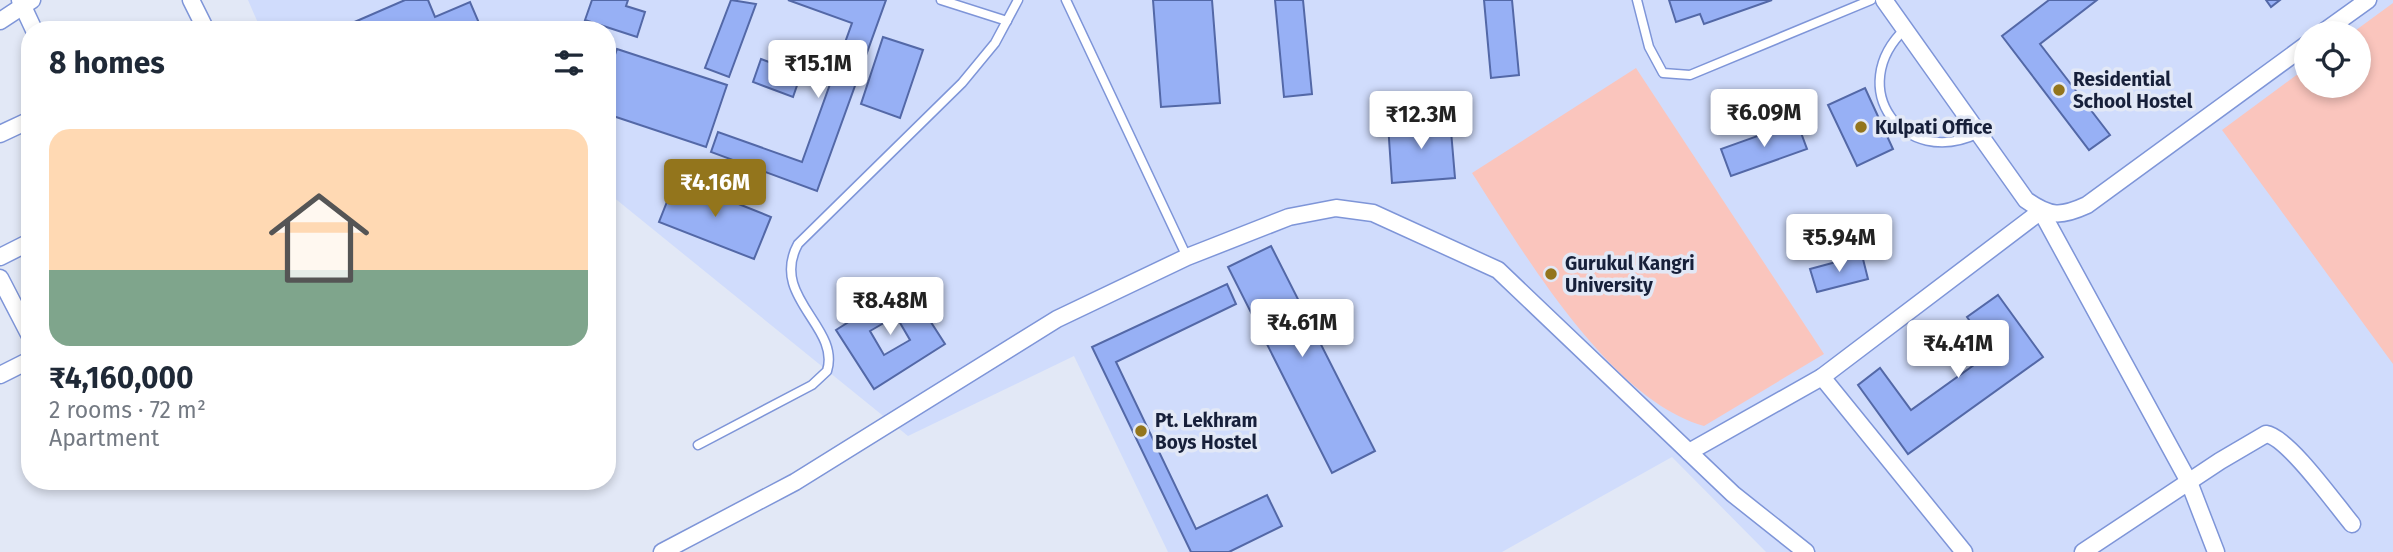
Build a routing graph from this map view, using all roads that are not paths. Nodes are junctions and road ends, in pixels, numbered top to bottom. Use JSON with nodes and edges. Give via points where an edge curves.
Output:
{"nodes":[{"id":1,"x":191,"y":0,"type":"edge"},
{"id":2,"x":942,"y":0,"type":"edge"},
{"id":3,"x":1018,"y":0,"type":"edge"},
{"id":4,"x":1066,"y":0,"type":"edge"},
{"id":5,"x":1637,"y":0,"type":"edge"},
{"id":6,"x":1871,"y":0,"type":"edge"},
{"id":7,"x":1884,"y":0,"type":"edge"},
{"id":8,"x":2368,"y":0,"type":"edge"},
{"id":9,"x":25,"y":2,"type":"edge"},
{"id":10,"x":0,"y":21,"type":"edge"},
{"id":11,"x":31,"y":21,"type":"edge"},
{"id":12,"x":202,"y":21,"type":"edge"},
{"id":13,"x":1007,"y":21,"type":"junction"},
{"id":14,"x":2339,"y":21,"type":"edge"},
{"id":15,"x":1905,"y":29,"type":"junction"},
{"id":16,"x":2294,"y":54,"type":"edge"},
{"id":17,"x":21,"y":124,"type":"edge"},
{"id":18,"x":1979,"y":133,"type":"junction"},
{"id":19,"x":0,"y":134,"type":"edge"},
{"id":20,"x":2041,"y":211,"type":"junction"},
{"id":21,"x":21,"y":246,"type":"edge"},
{"id":22,"x":0,"y":257,"type":"edge"},
{"id":23,"x":1187,"y":257,"type":"junction"},
{"id":24,"x":0,"y":278,"type":"edge"},
{"id":25,"x":21,"y":318,"type":"edge"},
{"id":26,"x":21,"y":364,"type":"edge"},
{"id":27,"x":0,"y":375,"type":"edge"},
{"id":28,"x":1822,"y":377,"type":"junction"},
{"id":29,"x":698,"y":444,"type":"dead end"},
{"id":30,"x":1689,"y":452,"type":"junction"},
{"id":31,"x":2189,"y":482,"type":"junction"},
{"id":32,"x":2352,"y":524,"type":"dead end"},
{"id":33,"x":662,"y":552,"type":"edge"},
{"id":34,"x":1806,"y":552,"type":"edge"},
{"id":35,"x":1964,"y":552,"type":"edge"},
{"id":36,"x":2083,"y":552,"type":"edge"},
{"id":37,"x":2216,"y":552,"type":"edge"}],
"edges":[{"from":1,"to":12,"type":"street"},
{"from":2,"to":13,"type":"lane"},
{"from":3,"to":13,"type":"lane"},
{"from":4,"to":23,"type":"lane"},
{"from":5,"to":6,"type":"lane","via":[[1650,47],[1663,73],[1690,75]]},
{"from":7,"to":15,"type":"street"},
{"from":8,"to":14,"type":"street"},
{"from":9,"to":10,"type":"street"},
{"from":9,"to":11,"type":"street"},
{"from":13,"to":29,"type":"lane","via":[[962,83],[791,256],[789,273],[794,286],[829,352],[827,371],[812,385]]},
{"from":15,"to":18,"type":"street"},
{"from":15,"to":18,"type":"lane","via":[[1883,57],[1879,74],[1885,109],[1910,135],[1927,142],[1945,144]]},
{"from":16,"to":20,"type":"street","via":[[2087,205],[2065,215]]},
{"from":17,"to":19,"type":"street"},
{"from":18,"to":20,"type":"street","via":[[2026,200]]},
{"from":20,"to":28,"type":"street"},
{"from":20,"to":31,"type":"street"},
{"from":21,"to":22,"type":"street"},
{"from":23,"to":30,"type":"street","via":[[1289,217],[1336,208],[1373,213],[1498,270]]},
{"from":23,"to":33,"type":"street","via":[[1057,319],[795,482]]},
{"from":24,"to":25,"type":"street"},
{"from":26,"to":27,"type":"street"},
{"from":28,"to":30,"type":"street"},
{"from":28,"to":35,"type":"street"},
{"from":30,"to":34,"type":"street"},
{"from":31,"to":32,"type":"street","via":[[2252,440],[2273,435]]},
{"from":31,"to":36,"type":"street"},
{"from":31,"to":37,"type":"street"}]}
